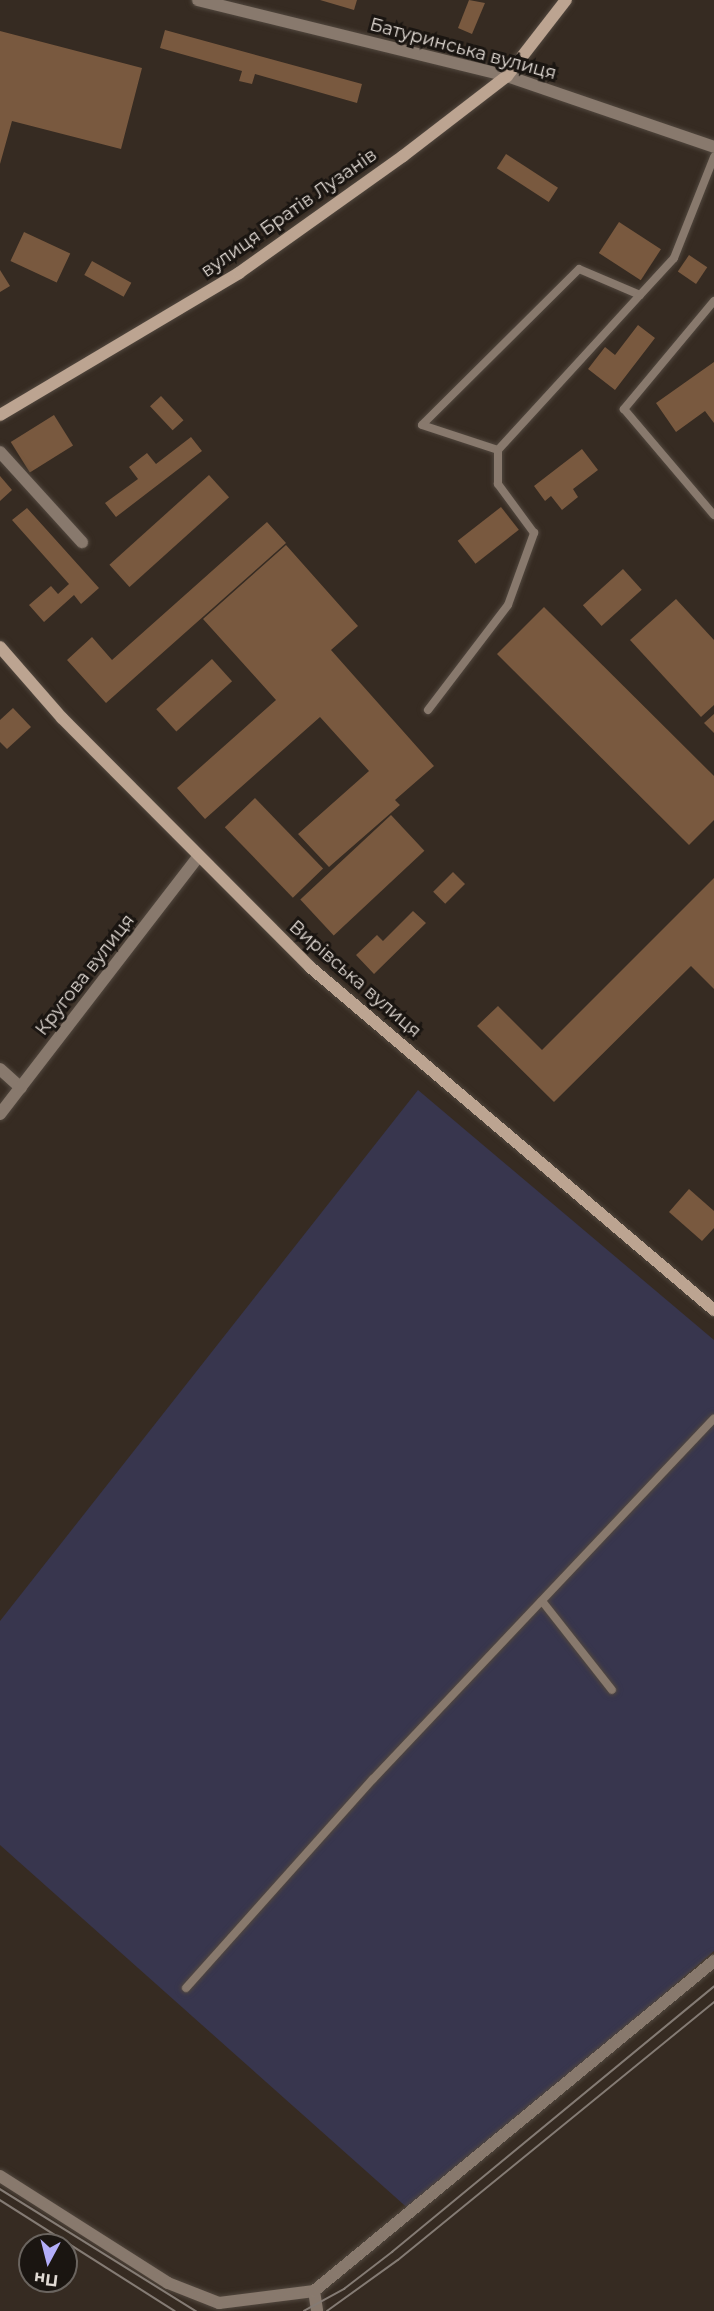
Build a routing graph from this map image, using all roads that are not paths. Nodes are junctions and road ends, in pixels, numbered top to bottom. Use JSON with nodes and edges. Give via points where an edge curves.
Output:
{"nodes":[{"id":1,"x":198,"y":0,"type":"edge"},
{"id":2,"x":566,"y":0,"type":"edge"},
{"id":3,"x":507,"y":76,"type":"junction"},
{"id":4,"x":714,"y":147,"type":"edge"},
{"id":5,"x":714,"y":157,"type":"edge"},
{"id":6,"x":640,"y":295,"type":"junction"},
{"id":7,"x":714,"y":301,"type":"edge"},
{"id":8,"x":0,"y":415,"type":"edge"},
{"id":9,"x":498,"y":450,"type":"junction"},
{"id":10,"x":0,"y":452,"type":"edge"},
{"id":11,"x":714,"y":515,"type":"edge"},
{"id":12,"x":82,"y":542,"type":"dead end"},
{"id":13,"x":0,"y":647,"type":"edge"},
{"id":14,"x":428,"y":710,"type":"dead end"},
{"id":15,"x":198,"y":857,"type":"junction"},
{"id":16,"x":0,"y":1070,"type":"edge"},
{"id":17,"x":21,"y":1088,"type":"junction"},
{"id":18,"x":0,"y":1114,"type":"edge"},
{"id":19,"x":714,"y":1310,"type":"edge"},
{"id":20,"x":714,"y":1419,"type":"edge"},
{"id":21,"x":542,"y":1601,"type":"junction"},
{"id":22,"x":612,"y":1690,"type":"dead end"},
{"id":23,"x":714,"y":1961,"type":"edge"},
{"id":24,"x":186,"y":1988,"type":"dead end"},
{"id":25,"x":0,"y":2176,"type":"edge"},
{"id":26,"x":314,"y":2291,"type":"junction"},
{"id":27,"x":317,"y":2311,"type":"edge"}],
"edges":[{"from":1,"to":3,"type":"street","name":"Батуринська вулиця"},
{"from":2,"to":3,"type":"main road","name":"вулиця Братів Лузанів"},
{"from":3,"to":4,"type":"street","name":"Батуринська вулиця"},
{"from":3,"to":8,"type":"main road","name":"вулиця Братів Лузанів","via":[[239,273]]},
{"from":5,"to":6,"type":"lane","via":[[674,258]]},
{"from":6,"to":9,"type":"lane"},
{"from":6,"to":9,"type":"lane","via":[[579,269],[422,425]]},
{"from":7,"to":11,"type":"lane","via":[[624,409]]},
{"from":9,"to":14,"type":"lane","via":[[498,484],[534,533],[508,605]]},
{"from":10,"to":12,"type":"street"},
{"from":13,"to":15,"type":"main road","name":"Вирівська вулиця","via":[[62,718]]},
{"from":15,"to":17,"type":"street","name":"Кругова вулиця"},
{"from":15,"to":19,"type":"main road","name":"Вирівська вулиця","via":[[310,967]]},
{"from":16,"to":17,"type":"street"},
{"from":17,"to":18,"type":"street","name":"Кругова вулиця"},
{"from":20,"to":21,"type":"lane"},
{"from":21,"to":22,"type":"lane"},
{"from":21,"to":24,"type":"lane","via":[[373,1779]]},
{"from":23,"to":26,"type":"street"},
{"from":25,"to":26,"type":"street","via":[[168,2283],[219,2303]]},
{"from":26,"to":27,"type":"street"}]}
